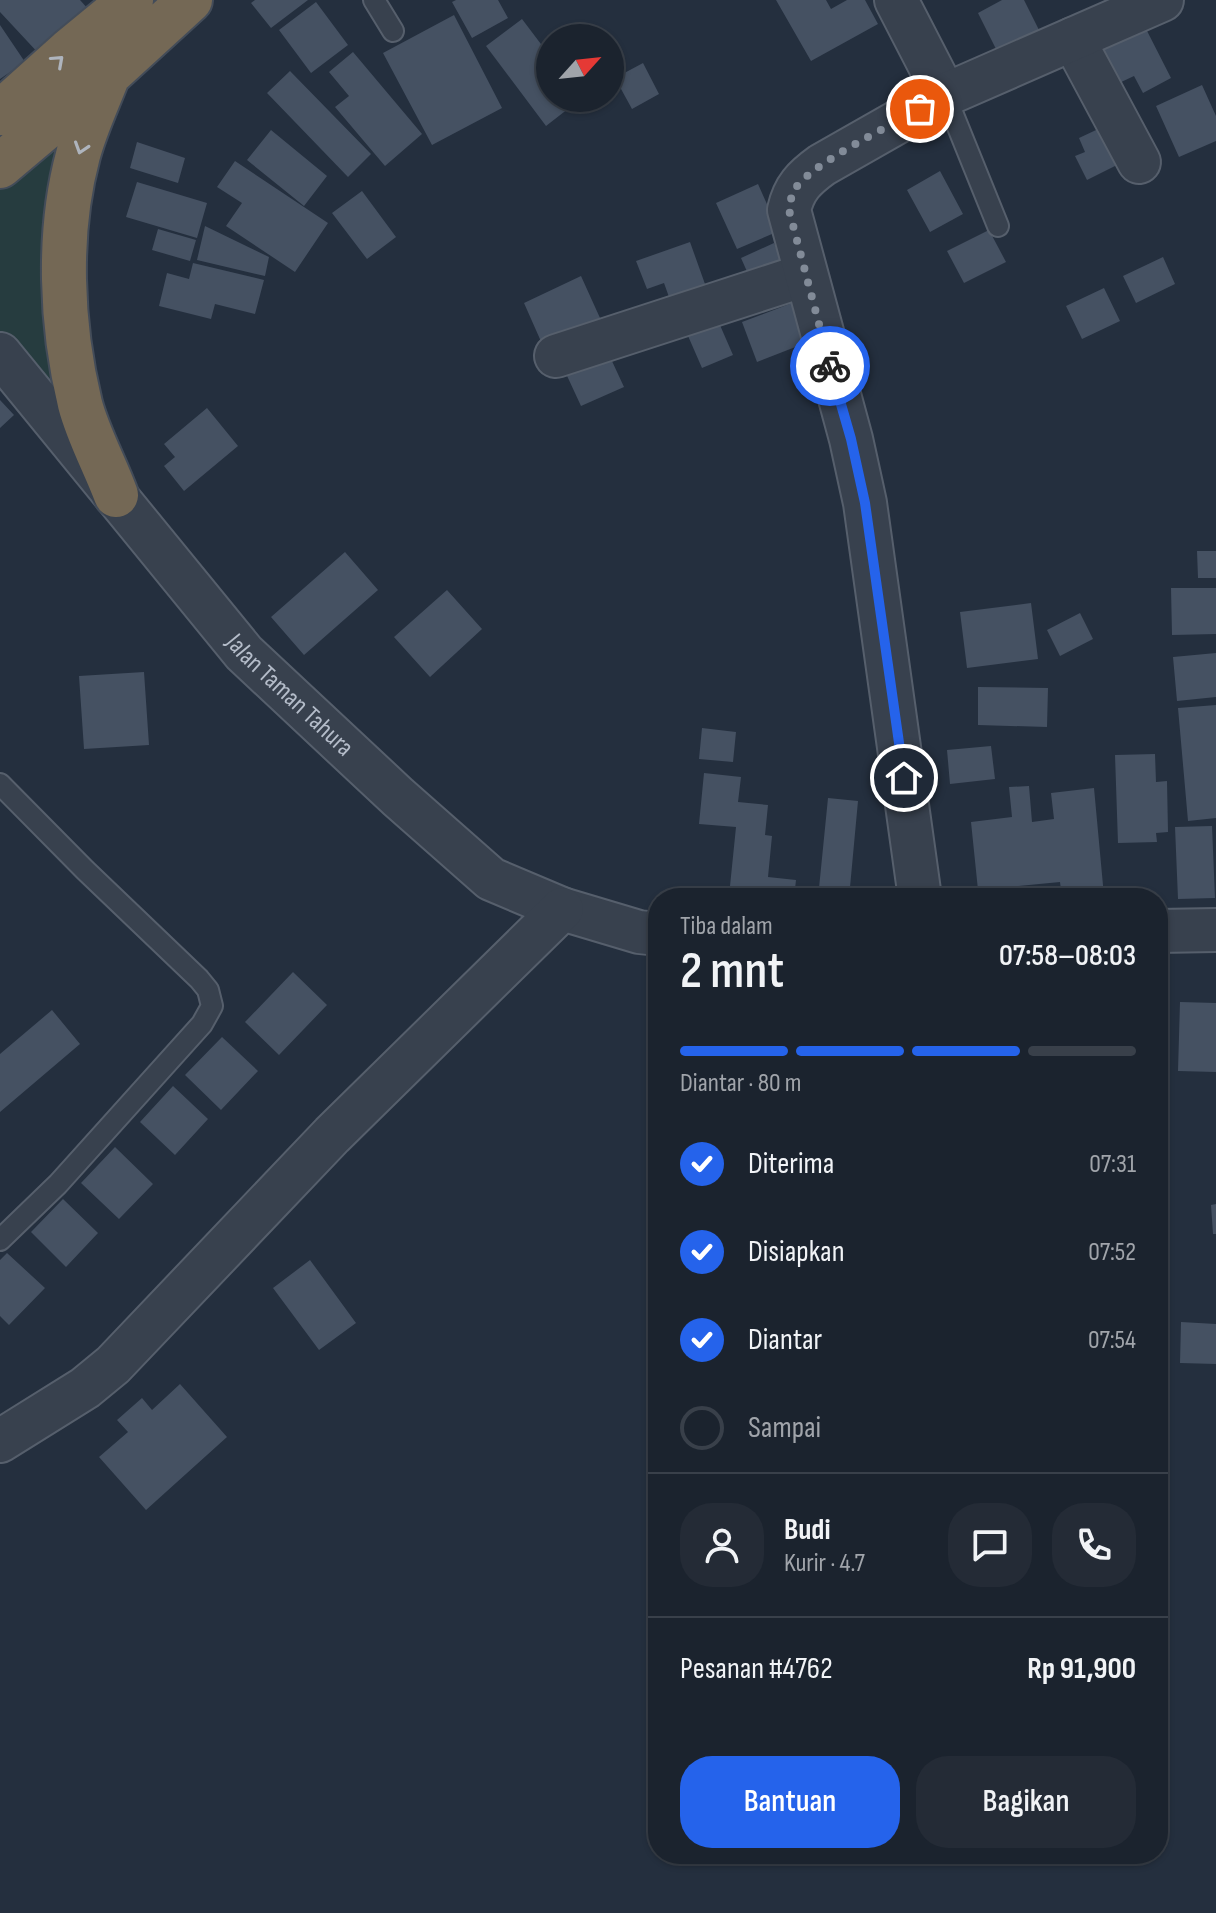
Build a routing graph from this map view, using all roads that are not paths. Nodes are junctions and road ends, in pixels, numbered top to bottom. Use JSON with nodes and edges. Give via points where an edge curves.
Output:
{"nodes":[{"id":1,"x":131,"y":0,"type":"edge"},
{"id":2,"x":190,"y":0,"type":"edge"},
{"id":3,"x":374,"y":0,"type":"edge"},
{"id":4,"x":896,"y":0,"type":"edge"},
{"id":5,"x":1162,"y":0,"type":"edge"},
{"id":6,"x":393,"y":31,"type":"dead end"},
{"id":7,"x":1073,"y":39,"type":"junction"},
{"id":8,"x":108,"y":75,"type":"junction"},
{"id":9,"x":945,"y":95,"type":"junction"},
{"id":10,"x":0,"y":113,"type":"edge"},
{"id":11,"x":1139,"y":162,"type":"dead end"},
{"id":12,"x":0,"y":166,"type":"edge"},
{"id":13,"x":998,"y":226,"type":"dead end"},
{"id":14,"x":805,"y":275,"type":"junction"},
{"id":15,"x":0,"y":354,"type":"edge"},
{"id":16,"x":556,"y":356,"type":"dead end"},
{"id":17,"x":116,"y":495,"type":"junction"},
{"id":18,"x":0,"y":784,"type":"edge"},
{"id":19,"x":919,"y":888,"type":"edge"},
{"id":20,"x":562,"y":909,"type":"junction"},
{"id":21,"x":1216,"y":930,"type":"edge"},
{"id":22,"x":1168,"y":931,"type":"edge"},
{"id":23,"x":648,"y":933,"type":"edge"},
{"id":24,"x":0,"y":1240,"type":"edge"},
{"id":25,"x":0,"y":1441,"type":"edge"}],
"edges":[{"from":10,"to":1,"type":"highway","one_way":true},
{"from":2,"to":8,"type":"highway"},
{"from":3,"to":6,"type":"lane"},
{"from":4,"to":9,"type":"street"},
{"from":5,"to":7,"type":"street"},
{"from":7,"to":9,"type":"street"},
{"from":7,"to":11,"type":"street"},
{"from":8,"to":12,"type":"highway"},
{"from":8,"to":17,"type":"highway","one_way":true,"via":[[78,155],[63,283],[81,406]]},
{"from":9,"to":13,"type":"lane"},
{"from":9,"to":14,"type":"street","via":[[822,165],[793,192],[789,210]]},
{"from":14,"to":16,"type":"street"},
{"from":14,"to":19,"type":"street","via":[[865,503]]},
{"from":15,"to":17,"type":"street","name":"Jalan Taman Tahura"},
{"from":17,"to":20,"type":"street","name":"Jalan Taman Tahura","via":[[244,653],[387,787],[491,879]]},
{"from":18,"to":24,"type":"lane","via":[[199,979],[212,1006],[202,1024],[68,1173]]},
{"from":20,"to":23,"type":"street","name":"Jalan Taman Tahura"},
{"from":20,"to":25,"type":"street","via":[[332,1135],[113,1365]]},
{"from":21,"to":22,"type":"street"}]}
